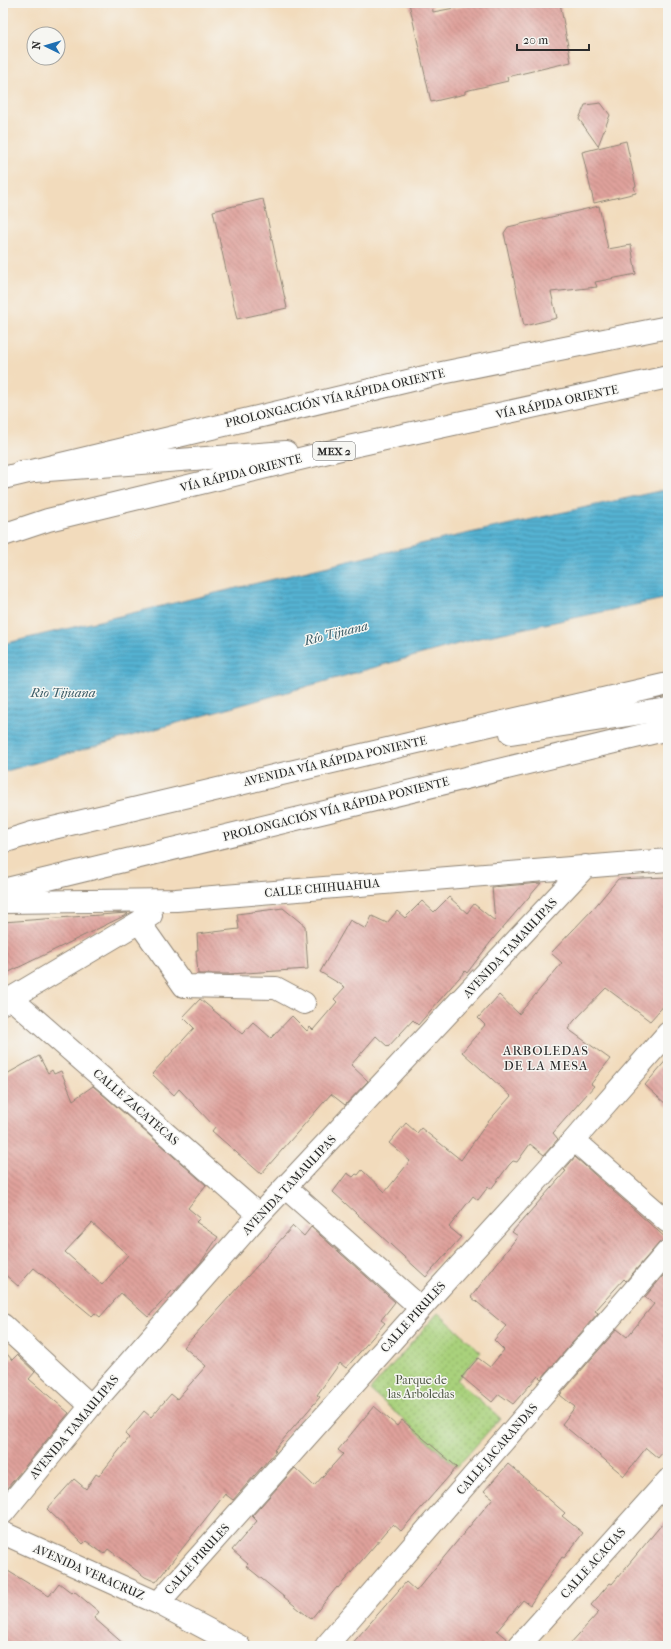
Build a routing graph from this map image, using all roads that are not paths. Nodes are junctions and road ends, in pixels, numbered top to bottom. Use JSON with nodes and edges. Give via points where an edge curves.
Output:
{"nodes":[{"id":1,"x":668,"y":327,"type":"edge"},
{"id":2,"x":668,"y":377,"type":"edge"},
{"id":3,"x":353,"y":446,"type":"junction"},
{"id":4,"x":12,"y":475,"type":"edge"},
{"id":5,"x":3,"y":535,"type":"edge"},
{"id":6,"x":668,"y":684,"type":"edge"},
{"id":7,"x":668,"y":709,"type":"edge"},
{"id":8,"x":668,"y":729,"type":"edge"},
{"id":9,"x":451,"y":734,"type":"junction"},
{"id":10,"x":3,"y":842,"type":"edge"},
{"id":11,"x":668,"y":860,"type":"edge"},
{"id":12,"x":586,"y":866,"type":"junction"},
{"id":13,"x":3,"y":890,"type":"edge"},
{"id":14,"x":176,"y":900,"type":"junction"},
{"id":15,"x":3,"y":902,"type":"edge"},
{"id":16,"x":139,"y":922,"type":"junction"},
{"id":17,"x":7,"y":1001,"type":"edge"},
{"id":18,"x":304,"y":1003,"type":"dead end"},
{"id":19,"x":668,"y":1032,"type":"edge"},
{"id":20,"x":574,"y":1140,"type":"junction"},
{"id":21,"x":286,"y":1188,"type":"junction"},
{"id":22,"x":259,"y":1215,"type":"junction"},
{"id":23,"x":668,"y":1222,"type":"edge"},
{"id":24,"x":668,"y":1251,"type":"edge"},
{"id":25,"x":421,"y":1308,"type":"junction"},
{"id":26,"x":3,"y":1325,"type":"edge"},
{"id":27,"x":91,"y":1406,"type":"junction"},
{"id":28,"x":668,"y":1480,"type":"edge"},
{"id":29,"x":3,"y":1513,"type":"edge"},
{"id":30,"x":3,"y":1533,"type":"edge"},
{"id":31,"x":158,"y":1603,"type":"junction"},
{"id":32,"x":239,"y":1646,"type":"edge"},
{"id":33,"x":326,"y":1646,"type":"edge"},
{"id":34,"x":519,"y":1646,"type":"edge"}],
"edges":[{"from":1,"to":4,"type":"main road","name":"PROLONGACIÓN VÍA RÁPIDA ORIENTE","via":[[437,374]]},
{"from":2,"to":3,"type":"main road","name":"VÍA RÁPIDA ORIENTE","number":"MEX 2"},
{"from":3,"to":4,"type":"main road"},
{"from":3,"to":5,"type":"main road","name":"VÍA RÁPIDA ORIENTE","number":"MEX 2","via":[[48,520]]},
{"from":6,"to":9,"type":"main road","name":"AVENIDA VÍA RÁPIDA PONIENTE"},
{"from":7,"to":9,"type":"main road","via":[[476,739]]},
{"from":8,"to":13,"type":"main road","name":"PROLONGACIÓN VÍA RÁPIDA PONIENTE"},
{"from":9,"to":10,"type":"main road","name":"AVENIDA VÍA RÁPIDA PONIENTE"},
{"from":11,"to":12,"type":"main road","name":"CALLE CHIHUAHUA"},
{"from":12,"to":14,"type":"main road","name":"CALLE CHIHUAHUA"},
{"from":12,"to":21,"type":"main road","name":"AVENIDA TAMAULIPAS"},
{"from":14,"to":15,"type":"main road"},
{"from":14,"to":16,"type":"main road","name":"CALLE CHIHUAHUA"},
{"from":16,"to":17,"type":"main road","name":"CALLE CHIHUAHUA"},
{"from":16,"to":18,"type":"main road","via":[[184,986],[276,988]]},
{"from":17,"to":22,"type":"main road","name":"CALLE ZACATECAS"},
{"from":19,"to":20,"type":"main road","name":"CALLE PIRULES"},
{"from":20,"to":23,"type":"main road"},
{"from":20,"to":25,"type":"main road","name":"CALLE PIRULES"},
{"from":21,"to":22,"type":"main road","name":"AVENIDA TAMAULIPAS"},
{"from":21,"to":25,"type":"main road"},
{"from":22,"to":27,"type":"main road","name":"AVENIDA TAMAULIPAS"},
{"from":24,"to":33,"type":"main road","name":"CALLE JACARANDAS"},
{"from":25,"to":31,"type":"main road","name":"CALLE PIRULES"},
{"from":26,"to":27,"type":"main road"},
{"from":27,"to":29,"type":"main road","name":"AVENIDA TAMAULIPAS"},
{"from":28,"to":34,"type":"main road","name":"CALLE ACACIAS"},
{"from":30,"to":31,"type":"main road","name":"AVENIDA VERACRUZ"},
{"from":31,"to":32,"type":"main road","name":"AVENIDA VERACRUZ"}]}
